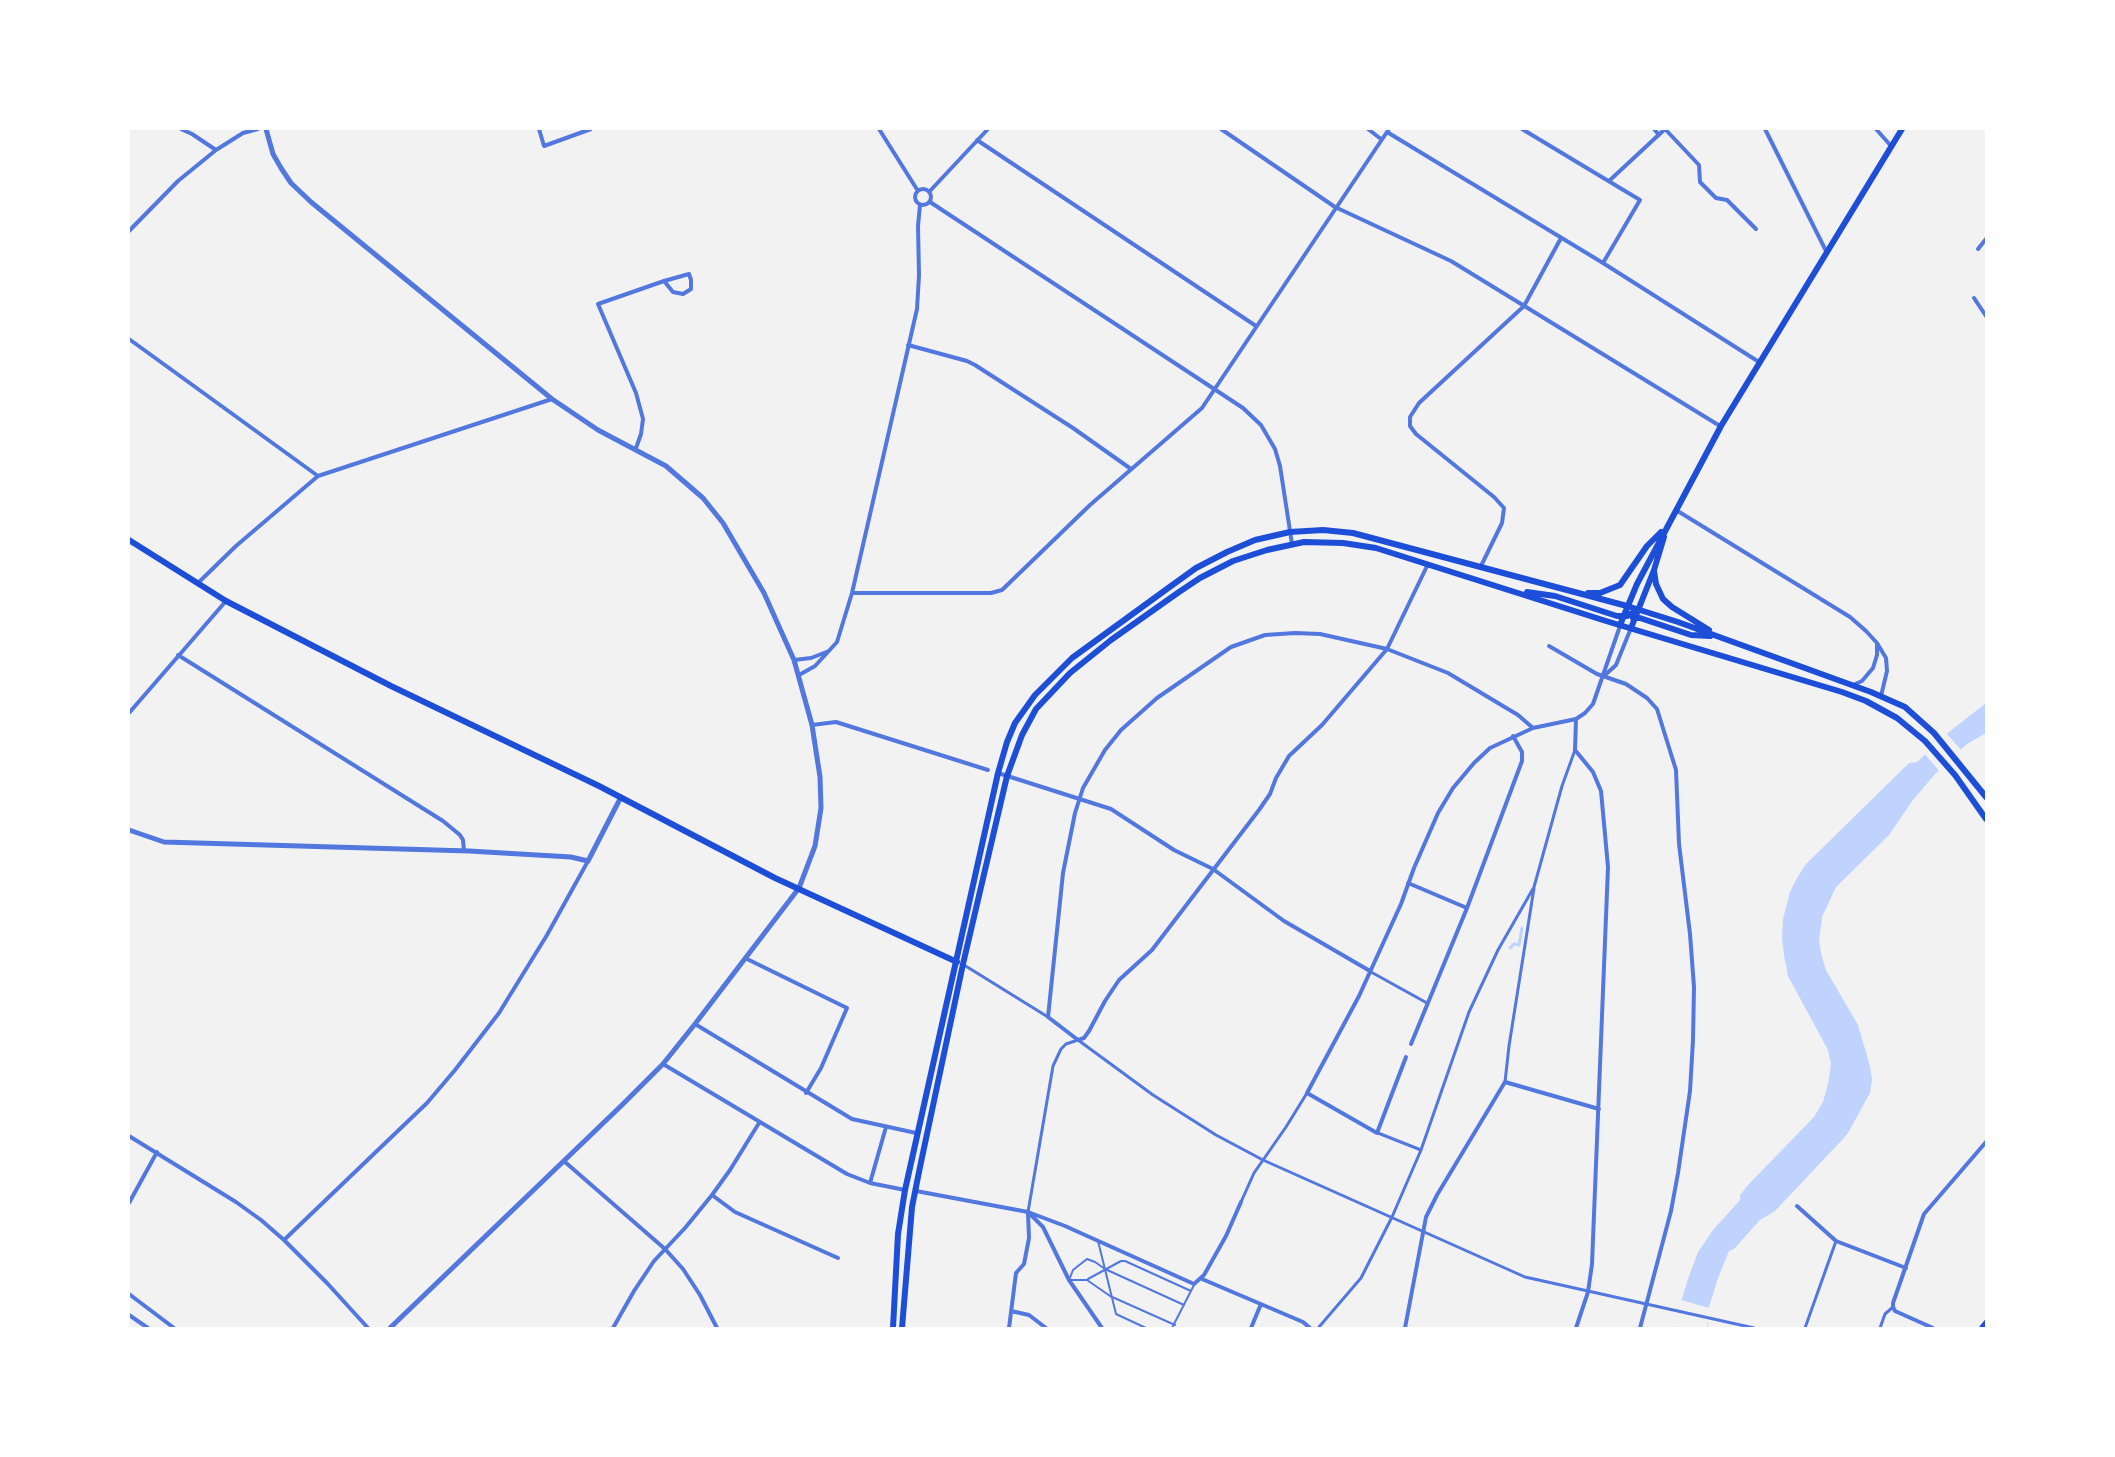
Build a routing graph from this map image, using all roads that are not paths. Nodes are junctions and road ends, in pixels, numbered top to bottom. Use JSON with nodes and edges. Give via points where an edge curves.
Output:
{"nodes":[{"id":1,"x":181,"y":129,"type":"edge"},
{"id":2,"x":258,"y":129,"type":"edge"},
{"id":3,"x":266,"y":129,"type":"edge"},
{"id":4,"x":539,"y":129,"type":"edge"},
{"id":5,"x":591,"y":129,"type":"edge"},
{"id":6,"x":879,"y":129,"type":"edge"},
{"id":7,"x":988,"y":129,"type":"edge"},
{"id":8,"x":1221,"y":129,"type":"edge"},
{"id":9,"x":1368,"y":129,"type":"edge"},
{"id":10,"x":1654,"y":129,"type":"edge"},
{"id":11,"x":1665,"y":129,"type":"edge"},
{"id":12,"x":1765,"y":129,"type":"edge"},
{"id":13,"x":1876,"y":129,"type":"edge"},
{"id":14,"x":1902,"y":129,"type":"edge"},
{"id":15,"x":1388,"y":130,"type":"edge"},
{"id":16,"x":1525,"y":130,"type":"edge"},
{"id":17,"x":1659,"y":135,"type":"junction"},
{"id":18,"x":1381,"y":139,"type":"junction"},
{"id":19,"x":977,"y":140,"type":"junction"},
{"id":20,"x":1891,"y":146,"type":"junction"},
{"id":21,"x":216,"y":150,"type":"junction"},
{"id":22,"x":1609,"y":182,"type":"junction"},
{"id":23,"x":918,"y":191,"type":"junction"},
{"id":24,"x":929,"y":192,"type":"junction"},
{"id":25,"x":930,"y":202,"type":"junction"},
{"id":26,"x":920,"y":205,"type":"junction"},
{"id":27,"x":1335,"y":207,"type":"junction"},
{"id":28,"x":1756,"y":230,"type":"dead end"},
{"id":29,"x":129,"y":231,"type":"edge"},
{"id":30,"x":1561,"y":238,"type":"junction"},
{"id":31,"x":1986,"y":239,"type":"edge"},
{"id":32,"x":1978,"y":249,"type":"dead end"},
{"id":33,"x":1827,"y":252,"type":"junction"},
{"id":34,"x":1603,"y":263,"type":"junction"},
{"id":35,"x":664,"y":281,"type":"junction"},
{"id":36,"x":1974,"y":298,"type":"dead end"},
{"id":37,"x":1524,"y":306,"type":"junction"},
{"id":38,"x":1986,"y":316,"type":"edge"},
{"id":39,"x":1256,"y":326,"type":"junction"},
{"id":40,"x":129,"y":339,"type":"edge"},
{"id":41,"x":908,"y":345,"type":"junction"},
{"id":42,"x":1759,"y":362,"type":"junction"},
{"id":43,"x":1213,"y":390,"type":"junction"},
{"id":44,"x":552,"y":399,"type":"junction"},
{"id":45,"x":1721,"y":426,"type":"junction"},
{"id":46,"x":636,"y":448,"type":"junction"},
{"id":47,"x":1131,"y":469,"type":"junction"},
{"id":48,"x":318,"y":476,"type":"junction"},
{"id":49,"x":1675,"y":510,"type":"junction"},
{"id":50,"x":1667,"y":525,"type":"junction"},
{"id":51,"x":1290,"y":532,"type":"junction"},
{"id":52,"x":129,"y":540,"type":"edge"},
{"id":53,"x":1292,"y":544,"type":"junction"},
{"id":54,"x":1428,"y":564,"type":"junction"},
{"id":55,"x":1480,"y":566,"type":"junction"},
{"id":56,"x":1654,"y":570,"type":"junction"},
{"id":57,"x":197,"y":584,"type":"junction"},
{"id":58,"x":1512,"y":590,"type":"junction"},
{"id":59,"x":852,"y":592,"type":"junction"},
{"id":60,"x":1577,"y":593,"type":"junction"},
{"id":61,"x":226,"y":601,"type":"junction"},
{"id":62,"x":1627,"y":606,"type":"junction"},
{"id":63,"x":1638,"y":610,"type":"junction"},
{"id":64,"x":1623,"y":616,"type":"junction"},
{"id":65,"x":1635,"y":618,"type":"junction"},
{"id":66,"x":1620,"y":625,"type":"junction"},
{"id":67,"x":1632,"y":628,"type":"junction"},
{"id":68,"x":1719,"y":637,"type":"junction"},
{"id":69,"x":1877,"y":643,"type":"junction"},
{"id":70,"x":1549,"y":646,"type":"dead end"},
{"id":71,"x":1387,"y":648,"type":"junction"},
{"id":72,"x":830,"y":651,"type":"junction"},
{"id":73,"x":178,"y":655,"type":"junction"},
{"id":74,"x":794,"y":660,"type":"junction"},
{"id":75,"x":799,"y":675,"type":"junction"},
{"id":76,"x":1604,"y":676,"type":"junction"},
{"id":77,"x":1852,"y":685,"type":"junction"},
{"id":78,"x":1881,"y":696,"type":"junction"},
{"id":79,"x":129,"y":714,"type":"edge"},
{"id":80,"x":1576,"y":719,"type":"junction"},
{"id":81,"x":812,"y":725,"type":"junction"},
{"id":82,"x":1533,"y":728,"type":"junction"},
{"id":83,"x":1513,"y":736,"type":"junction"},
{"id":84,"x":1575,"y":750,"type":"junction"},
{"id":85,"x":988,"y":770,"type":"dead end"},
{"id":86,"x":998,"y":773,"type":"junction"},
{"id":87,"x":1007,"y":776,"type":"junction"},
{"id":88,"x":1986,"y":796,"type":"edge"},
{"id":89,"x":621,"y":797,"type":"junction"},
{"id":90,"x":1079,"y":798,"type":"junction"},
{"id":91,"x":1986,"y":819,"type":"edge"},
{"id":92,"x":129,"y":830,"type":"edge"},
{"id":93,"x":464,"y":851,"type":"junction"},
{"id":94,"x":588,"y":861,"type":"junction"},
{"id":95,"x":1213,"y":869,"type":"junction"},
{"id":96,"x":1408,"y":883,"type":"junction"},
{"id":97,"x":1534,"y":886,"type":"junction"},
{"id":98,"x":799,"y":888,"type":"junction"},
{"id":99,"x":1467,"y":908,"type":"junction"},
{"id":100,"x":745,"y":958,"type":"junction"},
{"id":101,"x":955,"y":961,"type":"junction"},
{"id":102,"x":963,"y":964,"type":"junction"},
{"id":103,"x":1370,"y":971,"type":"junction"},
{"id":104,"x":1427,"y":1003,"type":"junction"},
{"id":105,"x":1048,"y":1017,"type":"junction"},
{"id":106,"x":695,"y":1024,"type":"junction"},
{"id":107,"x":1078,"y":1040,"type":"junction"},
{"id":108,"x":1411,"y":1044,"type":"dead end"},
{"id":109,"x":1406,"y":1057,"type":"dead end"},
{"id":110,"x":663,"y":1064,"type":"junction"},
{"id":111,"x":1505,"y":1082,"type":"junction"},
{"id":112,"x":806,"y":1093,"type":"junction"},
{"id":113,"x":1307,"y":1093,"type":"junction"},
{"id":114,"x":1599,"y":1109,"type":"junction"},
{"id":115,"x":759,"y":1124,"type":"junction"},
{"id":116,"x":886,"y":1127,"type":"junction"},
{"id":117,"x":916,"y":1133,"type":"junction"},
{"id":118,"x":1377,"y":1133,"type":"junction"},
{"id":119,"x":129,"y":1136,"type":"edge"},
{"id":120,"x":1986,"y":1143,"type":"edge"},
{"id":121,"x":1421,"y":1150,"type":"junction"},
{"id":122,"x":157,"y":1152,"type":"junction"},
{"id":123,"x":1263,"y":1160,"type":"junction"},
{"id":124,"x":565,"y":1161,"type":"junction"},
{"id":125,"x":870,"y":1183,"type":"junction"},
{"id":126,"x":905,"y":1190,"type":"junction"},
{"id":127,"x":915,"y":1191,"type":"junction"},
{"id":128,"x":712,"y":1195,"type":"junction"},
{"id":129,"x":1241,"y":1202,"type":"joint"},
{"id":130,"x":129,"y":1203,"type":"edge"},
{"id":131,"x":1797,"y":1206,"type":"dead end"},
{"id":132,"x":1028,"y":1212,"type":"junction"},
{"id":133,"x":1392,"y":1216,"type":"junction"},
{"id":134,"x":1424,"y":1230,"type":"junction"},
{"id":135,"x":284,"y":1240,"type":"junction"},
{"id":136,"x":1098,"y":1241,"type":"junction"},
{"id":137,"x":1836,"y":1241,"type":"junction"},
{"id":138,"x":665,"y":1249,"type":"junction"},
{"id":139,"x":838,"y":1258,"type":"dead end"},
{"id":140,"x":1906,"y":1268,"type":"junction"},
{"id":141,"x":1105,"y":1269,"type":"junction"},
{"id":142,"x":1202,"y":1279,"type":"junction"},
{"id":143,"x":1069,"y":1280,"type":"junction"},
{"id":144,"x":1087,"y":1280,"type":"junction"},
{"id":145,"x":1194,"y":1284,"type":"junction"},
{"id":146,"x":1191,"y":1291,"type":"junction"},
{"id":147,"x":1588,"y":1292,"type":"junction"},
{"id":148,"x":129,"y":1294,"type":"edge"},
{"id":149,"x":1110,"y":1296,"type":"junction"},
{"id":150,"x":1646,"y":1303,"type":"junction"},
{"id":151,"x":1261,"y":1304,"type":"junction"},
{"id":152,"x":1184,"y":1305,"type":"junction"},
{"id":153,"x":1893,"y":1307,"type":"junction"},
{"id":154,"x":1011,"y":1311,"type":"junction"},
{"id":155,"x":129,"y":1315,"type":"edge"},
{"id":156,"x":1986,"y":1323,"type":"edge"},
{"id":157,"x":1173,"y":1327,"type":"edge"},
{"id":158,"x":1319,"y":1327,"type":"edge"},
{"id":159,"x":148,"y":1328,"type":"edge"},
{"id":160,"x":174,"y":1328,"type":"edge"},
{"id":161,"x":368,"y":1328,"type":"edge"},
{"id":162,"x":390,"y":1328,"type":"edge"},
{"id":163,"x":613,"y":1328,"type":"edge"},
{"id":164,"x":717,"y":1328,"type":"edge"},
{"id":165,"x":893,"y":1328,"type":"edge"},
{"id":166,"x":902,"y":1328,"type":"edge"},
{"id":167,"x":1009,"y":1328,"type":"edge"},
{"id":168,"x":1046,"y":1328,"type":"edge"},
{"id":169,"x":1102,"y":1328,"type":"edge"},
{"id":170,"x":1146,"y":1328,"type":"edge"},
{"id":171,"x":1251,"y":1328,"type":"edge"},
{"id":172,"x":1310,"y":1328,"type":"edge"},
{"id":173,"x":1405,"y":1328,"type":"edge"},
{"id":174,"x":1576,"y":1328,"type":"edge"},
{"id":175,"x":1640,"y":1328,"type":"edge"},
{"id":176,"x":1754,"y":1328,"type":"edge"},
{"id":177,"x":1805,"y":1328,"type":"edge"},
{"id":178,"x":1880,"y":1328,"type":"edge"},
{"id":179,"x":1933,"y":1328,"type":"edge"},
{"id":180,"x":1982,"y":1328,"type":"edge"}],
"edges":[{"from":1,"to":21,"type":"street"},
{"from":2,"to":21,"type":"street","via":[[243,133]]},
{"from":3,"to":44,"type":"street","via":[[273,154],[291,183],[311,202]]},
{"from":4,"to":5,"type":"street","via":[[544,146]]},
{"from":6,"to":23,"type":"street"},
{"from":7,"to":19,"type":"street"},
{"from":8,"to":27,"type":"street"},
{"from":9,"to":18,"type":"street"},
{"from":10,"to":17,"type":"street"},
{"from":11,"to":17,"type":"street"},
{"from":11,"to":28,"type":"street","via":[[1700,165],[1700,182],[1716,198],[1727,200]]},
{"from":12,"to":33,"type":"street"},
{"from":13,"to":20,"type":"street"},
{"from":14,"to":20,"type":"main road"},
{"from":15,"to":18,"type":"street"},
{"from":15,"to":30,"type":"street"},
{"from":16,"to":22,"type":"street"},
{"from":17,"to":22,"type":"street"},
{"from":18,"to":27,"type":"street"},
{"from":19,"to":24,"type":"street"},
{"from":19,"to":39,"type":"street"},
{"from":20,"to":33,"type":"main road"},
{"from":21,"to":29,"type":"street","via":[[178,181]]},
{"from":22,"to":34,"type":"street","via":[[1640,200]]},
{"from":23,"to":24,"type":"street"},
{"from":23,"to":26,"type":"street","via":[[915,198]]},
{"from":24,"to":25,"type":"street"},
{"from":25,"to":26,"type":"street"},
{"from":25,"to":43,"type":"street"},
{"from":26,"to":41,"type":"street","via":[[917,309]]},
{"from":27,"to":37,"type":"street","via":[[1450,261]]},
{"from":27,"to":39,"type":"street"},
{"from":30,"to":34,"type":"street"},
{"from":30,"to":37,"type":"street"},
{"from":31,"to":32,"type":"street"},
{"from":33,"to":42,"type":"main road"},
{"from":34,"to":42,"type":"street"},
{"from":35,"to":35,"type":"street","via":[[673,292],[683,294],[691,289],[689,274]]},
{"from":35,"to":46,"type":"street","via":[[598,304],[643,419]]},
{"from":36,"to":38,"type":"street"},
{"from":37,"to":45,"type":"street"},
{"from":37,"to":55,"type":"street","via":[[1419,403],[1410,417],[1416,434],[1504,508],[1502,523]]},
{"from":39,"to":43,"type":"street"},
{"from":40,"to":48,"type":"street"},
{"from":41,"to":47,"type":"street","via":[[975,365]]},
{"from":41,"to":59,"type":"street"},
{"from":42,"to":45,"type":"main road"},
{"from":43,"to":47,"type":"street","via":[[1191,419]]},
{"from":43,"to":51,"type":"street","via":[[1262,425],[1280,466]]},
{"from":44,"to":46,"type":"street","via":[[598,430]]},
{"from":44,"to":48,"type":"street"},
{"from":45,"to":49,"type":"main road"},
{"from":46,"to":74,"type":"street","via":[[684,480],[723,523],[764,593]]},
{"from":47,"to":59,"type":"street","via":[[1002,590]]},
{"from":48,"to":57,"type":"street"},
{"from":49,"to":50,"type":"main road"},
{"from":49,"to":69,"type":"street","via":[[1850,617]]},
{"from":50,"to":56,"type":"main road"},
{"from":50,"to":60,"type":"main road","via":[[1617,587],[1600,593]]},
{"from":50,"to":62,"type":"main road"},
{"from":51,"to":53,"type":"street"},
{"from":51,"to":55,"type":"main road","via":[[1353,533]]},
{"from":51,"to":86,"type":"main road","via":[[1255,540],[1196,568],[1083,648],[1047,681],[1023,711],[1007,742]]},
{"from":52,"to":57,"type":"main road"},
{"from":53,"to":54,"type":"main road","via":[[1359,544]]},
{"from":53,"to":87,"type":"main road","via":[[1247,555],[1215,569],[1086,659],[1036,709]]},
{"from":54,"to":58,"type":"main road"},
{"from":54,"to":71,"type":"street"},
{"from":55,"to":60,"type":"main road"},
{"from":56,"to":63,"type":"main road"},
{"from":56,"to":68,"type":"main road","via":[[1663,599]]},
{"from":57,"to":61,"type":"main road"},
{"from":58,"to":64,"type":"main road","via":[[1555,596]]},
{"from":58,"to":66,"type":"main road"},
{"from":59,"to":72,"type":"street","via":[[841,633]]},
{"from":60,"to":62,"type":"main road"},
{"from":61,"to":73,"type":"street"},
{"from":61,"to":89,"type":"main road"},
{"from":62,"to":63,"type":"main road"},
{"from":62,"to":64,"type":"main road"},
{"from":63,"to":64,"type":"main road"},
{"from":63,"to":65,"type":"main road"},
{"from":63,"to":68,"type":"main road"},
{"from":64,"to":66,"type":"main road"},
{"from":65,"to":66,"type":"main road"},
{"from":65,"to":67,"type":"main road"},
{"from":65,"to":68,"type":"main road","via":[[1691,635]]},
{"from":66,"to":67,"type":"main road"},
{"from":66,"to":76,"type":"street"},
{"from":67,"to":76,"type":"street","via":[[1616,665]]},
{"from":67,"to":91,"type":"main road","via":[[1794,676],[1858,698],[1897,718],[1925,741],[1955,775]]},
{"from":68,"to":77,"type":"main road"},
{"from":69,"to":77,"type":"street","via":[[1873,668],[1862,681]]},
{"from":69,"to":78,"type":"street","via":[[1887,664]]},
{"from":70,"to":76,"type":"street"},
{"from":71,"to":82,"type":"street","via":[[1448,673]]},
{"from":71,"to":90,"type":"street","via":[[1320,634],[1295,633],[1265,635],[1231,647],[1165,692],[1121,730],[1093,768]]},
{"from":71,"to":95,"type":"street","via":[[1322,725],[1289,756],[1270,795]]},
{"from":72,"to":74,"type":"street"},
{"from":72,"to":75,"type":"street"},
{"from":73,"to":79,"type":"street"},
{"from":73,"to":93,"type":"street","via":[[443,821],[460,835]]},
{"from":74,"to":75,"type":"street"},
{"from":75,"to":81,"type":"street"},
{"from":76,"to":80,"type":"street","via":[[1593,704]]},
{"from":76,"to":150,"type":"street","via":[[1647,698],[1657,709],[1664,728],[1676,770],[1679,844],[1694,987],[1684,1140],[1671,1211]]},
{"from":77,"to":78,"type":"main road"},
{"from":78,"to":88,"type":"main road","via":[[1910,710]]},
{"from":80,"to":82,"type":"street"},
{"from":80,"to":84,"type":"street"},
{"from":81,"to":85,"type":"street","via":[[836,722]]},
{"from":81,"to":98,"type":"street","via":[[821,808],[815,846]]},
{"from":82,"to":83,"type":"street"},
{"from":83,"to":96,"type":"street","via":[[1490,748],[1453,788]]},
{"from":83,"to":99,"type":"street","via":[[1522,752],[1521,761]]},
{"from":84,"to":97,"type":"street"},
{"from":84,"to":114,"type":"street","via":[[1598,781],[1607,839],[1608,909]]},
{"from":86,"to":87,"type":"street"},
{"from":86,"to":101,"type":"main road"},
{"from":87,"to":90,"type":"street"},
{"from":87,"to":102,"type":"main road"},
{"from":89,"to":94,"type":"street"},
{"from":89,"to":98,"type":"main road"},
{"from":90,"to":95,"type":"street","via":[[1111,809],[1174,850]]},
{"from":90,"to":105,"type":"street","via":[[1063,873]]},
{"from":92,"to":93,"type":"street","via":[[176,843]]},
{"from":93,"to":94,"type":"street"},
{"from":94,"to":135,"type":"street","via":[[499,1013],[461,1063],[427,1103]]},
{"from":95,"to":103,"type":"street","via":[[1282,919]]},
{"from":95,"to":107,"type":"street","via":[[1152,950],[1119,980],[1089,1031]]},
{"from":96,"to":99,"type":"street"},
{"from":96,"to":103,"type":"street"},
{"from":97,"to":111,"type":"street"},
{"from":97,"to":121,"type":"street","via":[[1469,1012]]},
{"from":98,"to":100,"type":"street"},
{"from":98,"to":101,"type":"main road"},
{"from":99,"to":104,"type":"street"},
{"from":100,"to":106,"type":"street"},
{"from":100,"to":112,"type":"street","via":[[847,1008]]},
{"from":101,"to":102,"type":"main road"},
{"from":101,"to":117,"type":"main road"},
{"from":102,"to":105,"type":"street"},
{"from":102,"to":127,"type":"main road"},
{"from":103,"to":104,"type":"street"},
{"from":103,"to":113,"type":"street"},
{"from":104,"to":108,"type":"street"},
{"from":105,"to":107,"type":"street"},
{"from":106,"to":110,"type":"street"},
{"from":106,"to":112,"type":"street"},
{"from":107,"to":123,"type":"street","via":[[1191,1120]]},
{"from":107,"to":132,"type":"street","via":[[1061,1049],[1053,1066]]},
{"from":109,"to":118,"type":"street"},
{"from":110,"to":115,"type":"street"},
{"from":110,"to":124,"type":"street"},
{"from":111,"to":114,"type":"street"},
{"from":111,"to":134,"type":"street","via":[[1437,1195]]},
{"from":112,"to":116,"type":"street","via":[[852,1119]]},
{"from":113,"to":118,"type":"street"},
{"from":113,"to":123,"type":"street"},
{"from":114,"to":147,"type":"street"},
{"from":115,"to":125,"type":"street","via":[[826,1164]]},
{"from":115,"to":128,"type":"street"},
{"from":116,"to":117,"type":"street"},
{"from":116,"to":125,"type":"street"},
{"from":117,"to":126,"type":"main road"},
{"from":118,"to":121,"type":"street"},
{"from":119,"to":122,"type":"street"},
{"from":120,"to":140,"type":"street","via":[[1924,1214]]},
{"from":121,"to":133,"type":"street"},
{"from":122,"to":130,"type":"street"},
{"from":122,"to":135,"type":"street","via":[[236,1202]]},
{"from":123,"to":129,"type":"street"},
{"from":123,"to":133,"type":"street"},
{"from":124,"to":138,"type":"street"},
{"from":124,"to":162,"type":"street"},
{"from":125,"to":126,"type":"street"},
{"from":126,"to":127,"type":"street"},
{"from":126,"to":165,"type":"main road","via":[[898,1234]]},
{"from":127,"to":132,"type":"street"},
{"from":127,"to":166,"type":"main road"},
{"from":128,"to":138,"type":"street"},
{"from":128,"to":139,"type":"street","via":[[735,1212]]},
{"from":129,"to":142,"type":"street"},
{"from":131,"to":137,"type":"street"},
{"from":132,"to":136,"type":"street"},
{"from":132,"to":143,"type":"street","via":[[1042,1227]]},
{"from":132,"to":154,"type":"street","via":[[1030,1230],[1024,1264],[1016,1274]]},
{"from":133,"to":134,"type":"street"},
{"from":133,"to":158,"type":"street","via":[[1361,1278]]},
{"from":134,"to":147,"type":"street","via":[[1525,1277]]},
{"from":134,"to":173,"type":"street"},
{"from":135,"to":161,"type":"street"},
{"from":136,"to":141,"type":"lane"},
{"from":136,"to":145,"type":"street"},
{"from":137,"to":140,"type":"street"},
{"from":137,"to":177,"type":"street"},
{"from":138,"to":163,"type":"street"},
{"from":138,"to":164,"type":"street","via":[[683,1269]]},
{"from":140,"to":153,"type":"street"},
{"from":141,"to":143,"type":"lane","via":[[1087,1260],[1073,1270]]},
{"from":141,"to":144,"type":"lane"},
{"from":141,"to":146,"type":"lane","via":[[1125,1261]]},
{"from":141,"to":149,"type":"lane"},
{"from":141,"to":152,"type":"lane"},
{"from":142,"to":145,"type":"street"},
{"from":142,"to":151,"type":"street"},
{"from":143,"to":144,"type":"lane"},
{"from":143,"to":169,"type":"street"},
{"from":144,"to":149,"type":"lane"},
{"from":145,"to":146,"type":"lane"},
{"from":146,"to":152,"type":"lane"},
{"from":147,"to":150,"type":"street"},
{"from":147,"to":174,"type":"street"},
{"from":148,"to":160,"type":"street"},
{"from":149,"to":157,"type":"lane"},
{"from":149,"to":170,"type":"lane","via":[[1116,1314]]},
{"from":150,"to":175,"type":"street"},
{"from":150,"to":176,"type":"street"},
{"from":151,"to":171,"type":"street"},
{"from":151,"to":172,"type":"street"},
{"from":152,"to":157,"type":"lane"},
{"from":153,"to":178,"type":"street","via":[[1885,1314]]},
{"from":153,"to":179,"type":"street"},
{"from":154,"to":167,"type":"street"},
{"from":154,"to":168,"type":"street","via":[[1029,1316]]},
{"from":155,"to":159,"type":"street"},
{"from":156,"to":180,"type":"main road"}]}
